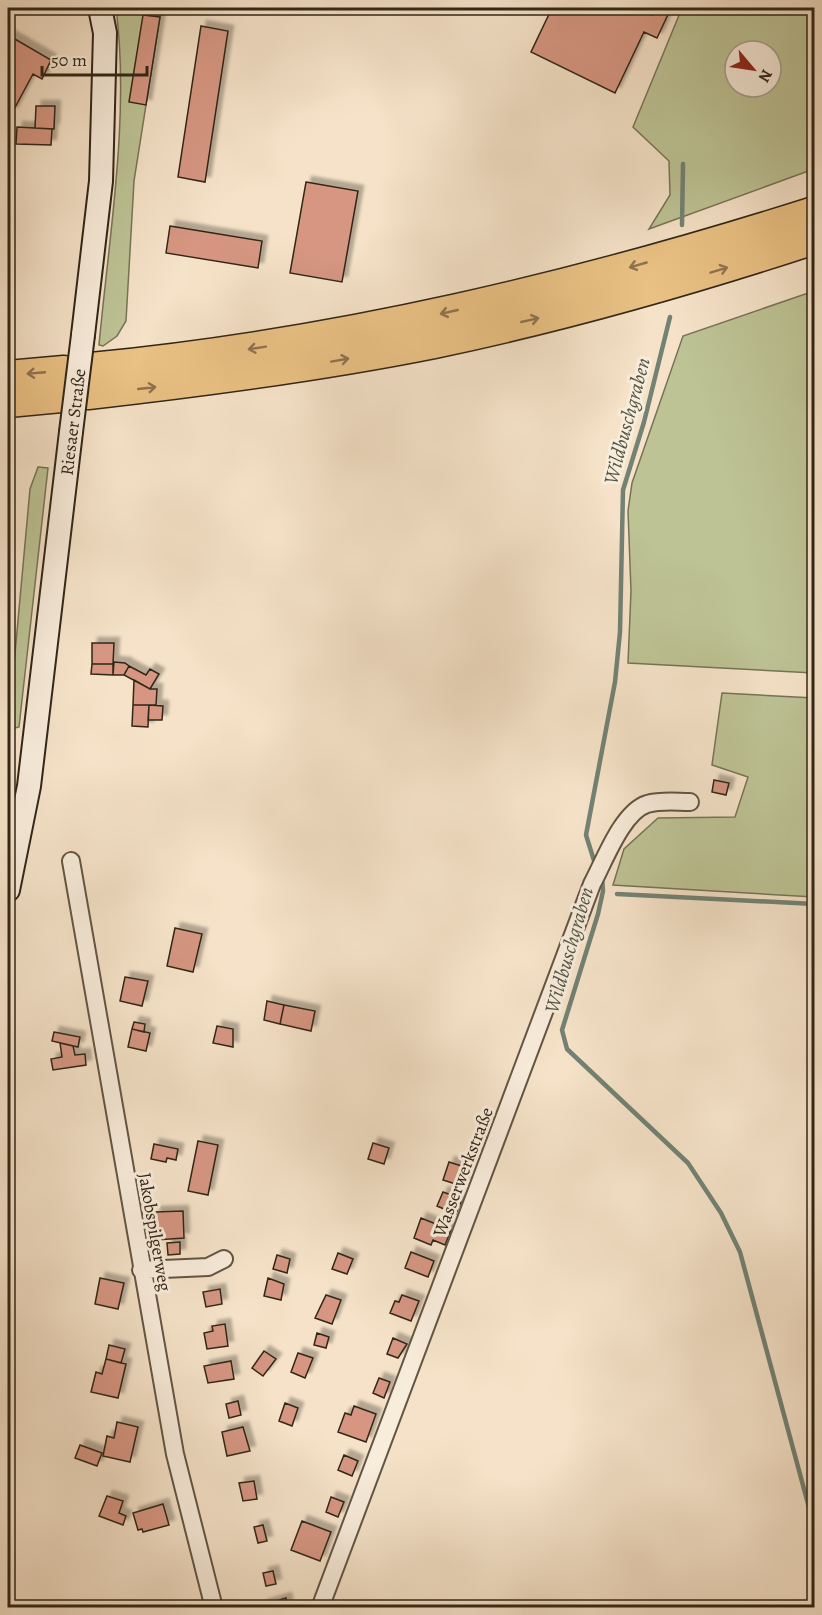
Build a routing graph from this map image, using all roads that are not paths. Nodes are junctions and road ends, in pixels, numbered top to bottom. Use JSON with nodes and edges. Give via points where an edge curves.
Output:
{"nodes":[{"id":1,"x":100,"y":8,"type":"edge"},
{"id":2,"x":814,"y":212,"type":"edge"},
{"id":3,"x":814,"y":239,"type":"edge"},
{"id":4,"x":8,"y":376,"type":"edge"},
{"id":5,"x":76,"y":383,"type":"junction"},
{"id":6,"x":8,"y":402,"type":"edge"},
{"id":7,"x":690,"y":802,"type":"dead end"},
{"id":8,"x":70,"y":861,"type":"dead end"},
{"id":9,"x":8,"y":890,"type":"edge"},
{"id":10,"x":224,"y":1259,"type":"dead end"},
{"id":11,"x":141,"y":1270,"type":"junction"},
{"id":12,"x":214,"y":1608,"type":"edge"},
{"id":13,"x":320,"y":1608,"type":"edge"}],
"edges":[{"from":1,"to":9,"type":"main road","name":"Riesaer Straße","bridge":true,"via":[[105,33],[101,181],[29,786]]},
{"from":2,"to":5,"type":"highway","one_way":true,"via":[[610,273],[448,312],[201,356]]},
{"from":5,"to":3,"type":"highway","one_way":true,"via":[[279,370],[435,342],[618,298]]},
{"from":5,"to":4,"type":"highway","one_way":true},
{"from":5,"to":6,"type":"highway"},
{"from":7,"to":13,"type":"street","name":"Wasserwerkstraße","via":[[658,802],[635,810],[592,884]]},
{"from":8,"to":11,"type":"street","name":"Jakobspilgerweg"},
{"from":10,"to":11,"type":"street","via":[[208,1267]]},
{"from":11,"to":12,"type":"street","name":"Jakobspilgerweg","via":[[175,1454]]}]}
